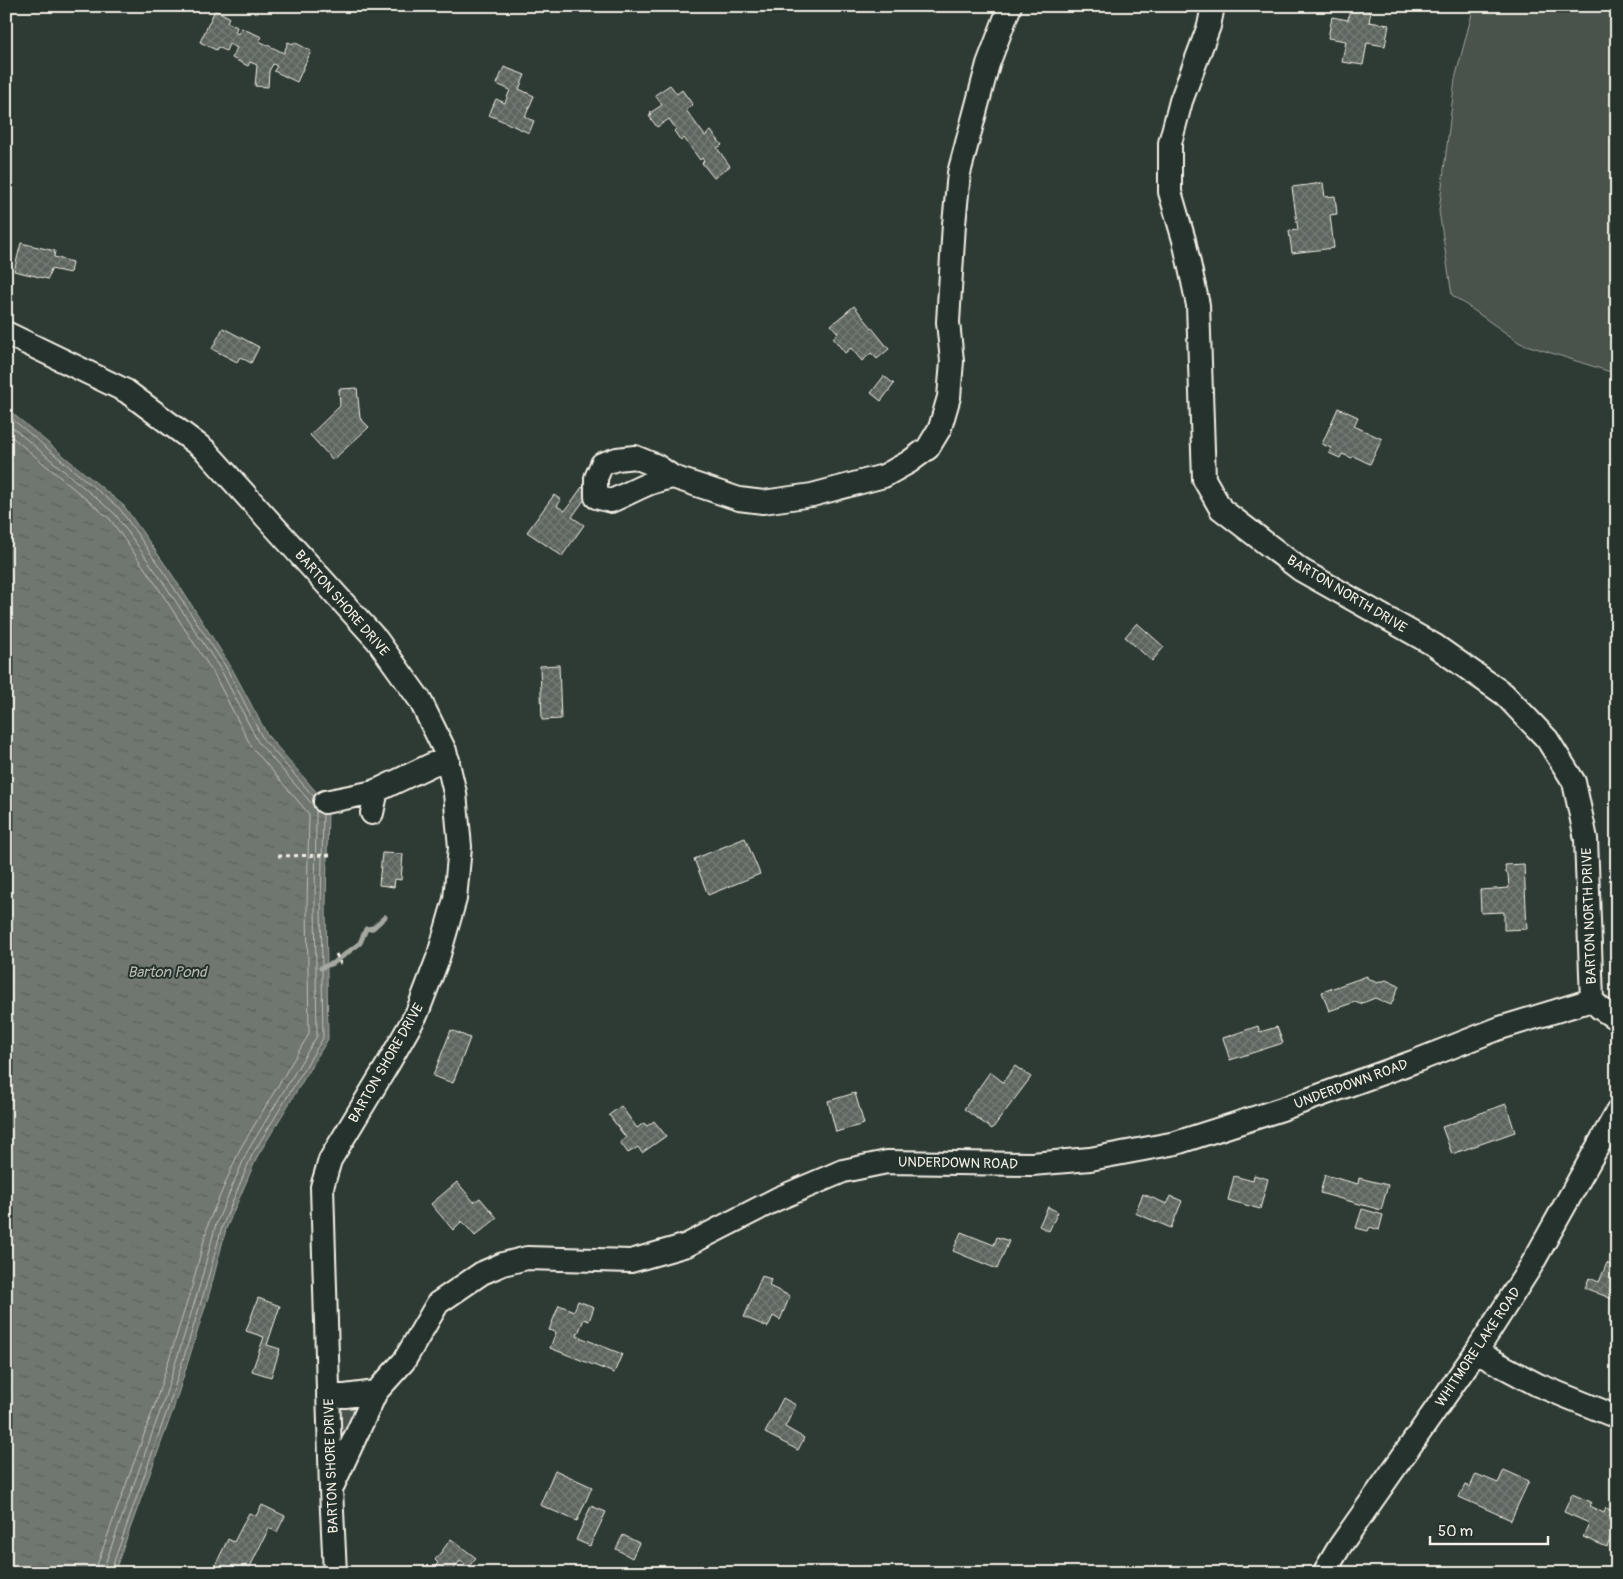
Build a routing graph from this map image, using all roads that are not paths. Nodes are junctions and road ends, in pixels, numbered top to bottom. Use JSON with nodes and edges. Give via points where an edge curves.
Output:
{"nodes":[{"id":1,"x":1010,"y":6,"type":"edge"},
{"id":2,"x":1213,"y":6,"type":"edge"},
{"id":3,"x":6,"y":333,"type":"edge"},
{"id":4,"x":673,"y":477,"type":"dead end"},
{"id":5,"x":448,"y":760,"type":"junction"},
{"id":6,"x":377,"y":790,"type":"junction"},
{"id":7,"x":325,"y":802,"type":"dead end"},
{"id":8,"x":372,"y":813,"type":"dead end"},
{"id":9,"x":1592,"y":1000,"type":"junction"},
{"id":10,"x":1617,"y":1019,"type":"edge"},
{"id":11,"x":1617,"y":1112,"type":"edge"},
{"id":12,"x":1476,"y":1352,"type":"junction"},
{"id":13,"x":376,"y":1392,"type":"junction"},
{"id":14,"x":328,"y":1396,"type":"junction"},
{"id":15,"x":1617,"y":1417,"type":"edge"},
{"id":16,"x":331,"y":1490,"type":"junction"},
{"id":17,"x":335,"y":1573,"type":"edge"},
{"id":18,"x":1324,"y":1573,"type":"edge"}],
"edges":[{"from":1,"to":4,"type":"street","via":[[988,64],[959,174],[948,322],[952,361],[949,397],[940,428],[928,448],[884,476],[812,495],[763,502],[739,499]]},
{"from":2,"to":9,"type":"street","name":"BARTON NORTH DRIVE","via":[[1170,143],[1170,192],[1198,305],[1204,479],[1221,509],[1301,570],[1434,645],[1504,694],[1547,738],[1574,782],[1586,840]]},
{"from":3,"to":5,"type":"street","name":"BARTON SHORE DRIVE","via":[[126,391],[205,450],[377,640],[420,700]]},
{"from":5,"to":6,"type":"street"},
{"from":5,"to":14,"type":"street","name":"BARTON SHORE DRIVE","via":[[460,847],[454,899],[438,958],[417,1013],[330,1160],[322,1187]]},
{"from":6,"to":7,"type":"street"},
{"from":6,"to":8,"type":"street"},
{"from":9,"to":10,"type":"street","name":"BARTON NORTH DRIVE"},
{"from":9,"to":13,"type":"street","name":"UNDERDOWN ROAD","via":[[1500,1028],[1282,1109],[1176,1143],[1090,1159],[1032,1164],[887,1162],[843,1171],[777,1199],[687,1245],[631,1261],[528,1258],[503,1264],[482,1273],[438,1303],[404,1361]]},
{"from":11,"to":12,"type":"street","name":"WHITMORE LAKE ROAD","via":[[1531,1266]]},
{"from":12,"to":15,"type":"street","via":[[1538,1385]]},
{"from":12,"to":18,"type":"street","name":"WHITMORE LAKE ROAD"},
{"from":13,"to":14,"type":"street"},
{"from":13,"to":16,"type":"street","name":"UNDERDOWN ROAD"},
{"from":14,"to":16,"type":"street","name":"BARTON SHORE DRIVE"},
{"from":16,"to":17,"type":"street","name":"BARTON SHORE DRIVE"}]}
